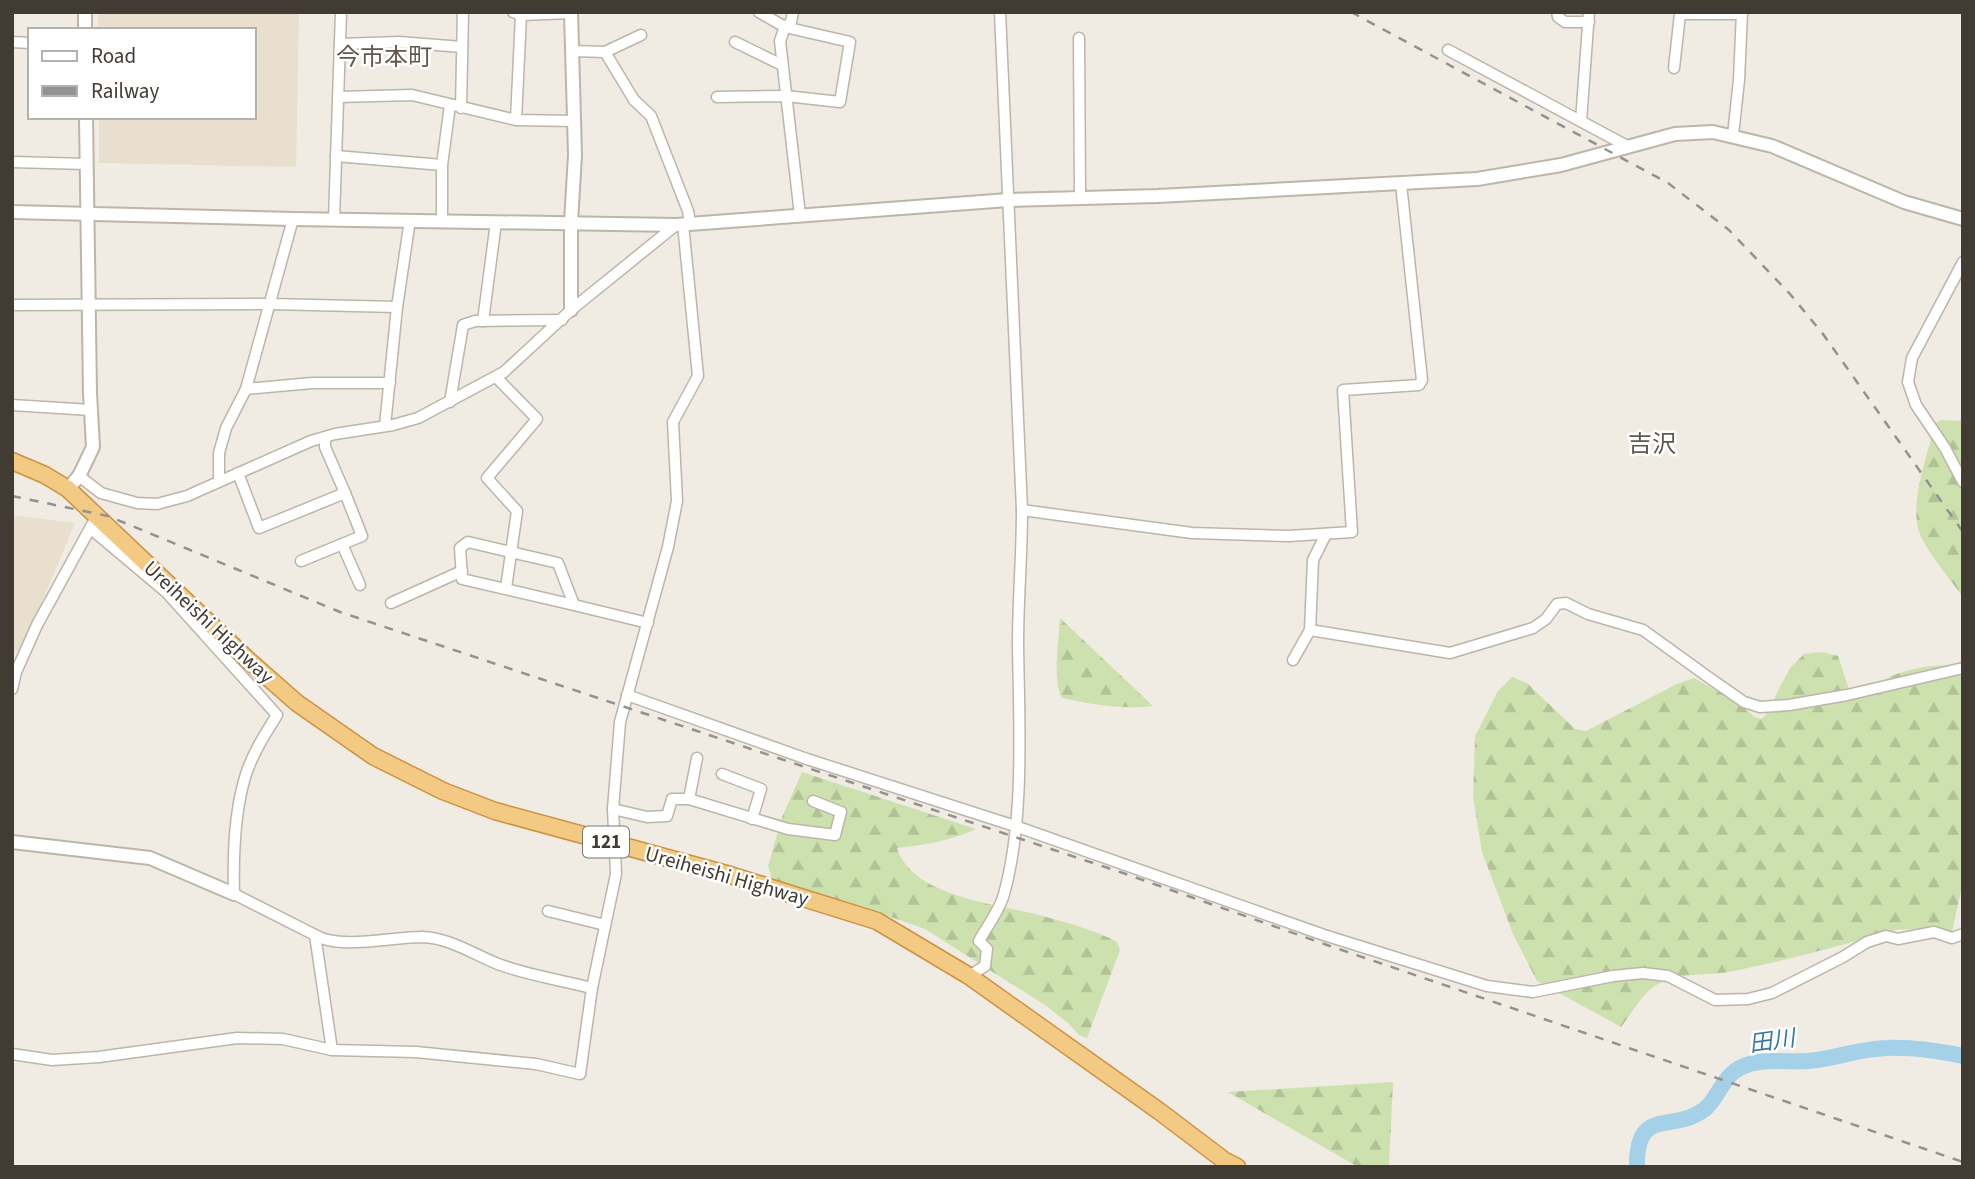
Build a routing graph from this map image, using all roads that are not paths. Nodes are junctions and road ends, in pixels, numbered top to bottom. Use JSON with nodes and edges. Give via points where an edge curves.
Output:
{"nodes":[{"id":1,"x":341,"y":12,"type":"edge"},
{"id":2,"x":463,"y":12,"type":"edge"},
{"id":3,"x":759,"y":12,"type":"edge"},
{"id":4,"x":793,"y":12,"type":"edge"},
{"id":5,"x":1000,"y":12,"type":"edge"},
{"id":6,"x":1557,"y":12,"type":"edge"},
{"id":7,"x":517,"y":13,"type":"edge"},
{"id":8,"x":571,"y":13,"type":"edge"},
{"id":9,"x":1742,"y":13,"type":"edge"},
{"id":10,"x":1589,"y":17,"type":"edge"},
{"id":11,"x":785,"y":27,"type":"junction"},
{"id":12,"x":641,"y":35,"type":"dead end"},
{"id":13,"x":1079,"y":38,"type":"dead end"},
{"id":14,"x":735,"y":42,"type":"dead end"},
{"id":15,"x":340,"y":44,"type":"junction"},
{"id":16,"x":461,"y":47,"type":"junction"},
{"id":17,"x":1448,"y":50,"type":"dead end"},
{"id":18,"x":573,"y":51,"type":"junction"},
{"id":19,"x":605,"y":52,"type":"junction"},
{"id":20,"x":782,"y":65,"type":"junction"},
{"id":21,"x":1674,"y":68,"type":"dead end"},
{"id":22,"x":786,"y":96,"type":"junction"},
{"id":23,"x":338,"y":97,"type":"junction"},
{"id":24,"x":716,"y":97,"type":"dead end"},
{"id":25,"x":450,"y":105,"type":"junction"},
{"id":26,"x":461,"y":108,"type":"junction"},
{"id":27,"x":86,"y":119,"type":"edge"},
{"id":28,"x":516,"y":120,"type":"junction"},
{"id":29,"x":575,"y":121,"type":"junction"},
{"id":30,"x":1581,"y":121,"type":"junction"},
{"id":31,"x":1733,"y":135,"type":"junction"},
{"id":32,"x":1627,"y":146,"type":"junction"},
{"id":33,"x":336,"y":156,"type":"junction"},
{"id":34,"x":12,"y":163,"type":"edge"},
{"id":35,"x":88,"y":164,"type":"junction"},
{"id":36,"x":442,"y":165,"type":"junction"},
{"id":37,"x":1401,"y":184,"type":"junction"},
{"id":38,"x":1080,"y":197,"type":"junction"},
{"id":39,"x":1008,"y":200,"type":"junction"},
{"id":40,"x":12,"y":212,"type":"edge"},
{"id":41,"x":88,"y":214,"type":"junction"},
{"id":42,"x":800,"y":215,"type":"junction"},
{"id":43,"x":293,"y":219,"type":"junction"},
{"id":44,"x":334,"y":219,"type":"junction"},
{"id":45,"x":1963,"y":219,"type":"edge"},
{"id":46,"x":410,"y":220,"type":"junction"},
{"id":47,"x":442,"y":220,"type":"junction"},
{"id":48,"x":496,"y":222,"type":"junction"},
{"id":49,"x":571,"y":222,"type":"junction"},
{"id":50,"x":683,"y":224,"type":"junction"},
{"id":51,"x":1963,"y":261,"type":"edge"},
{"id":52,"x":270,"y":304,"type":"junction"},
{"id":53,"x":12,"y":305,"type":"edge"},
{"id":54,"x":89,"y":305,"type":"junction"},
{"id":55,"x":397,"y":307,"type":"junction"},
{"id":56,"x":571,"y":310,"type":"junction"},
{"id":57,"x":562,"y":320,"type":"junction"},
{"id":58,"x":483,"y":321,"type":"junction"},
{"id":59,"x":496,"y":377,"type":"junction"},
{"id":60,"x":390,"y":383,"type":"junction"},
{"id":61,"x":246,"y":389,"type":"junction"},
{"id":62,"x":450,"y":402,"type":"junction"},
{"id":63,"x":12,"y":405,"type":"edge"},
{"id":64,"x":91,"y":410,"type":"junction"},
{"id":65,"x":385,"y":426,"type":"junction"},
{"id":66,"x":324,"y":438,"type":"junction"},
{"id":67,"x":12,"y":461,"type":"edge"},
{"id":68,"x":237,"y":473,"type":"junction"},
{"id":69,"x":79,"y":476,"type":"junction"},
{"id":70,"x":219,"y":481,"type":"junction"},
{"id":71,"x":1963,"y":482,"type":"edge"},
{"id":72,"x":68,"y":489,"type":"junction"},
{"id":73,"x":345,"y":493,"type":"junction"},
{"id":74,"x":1021,"y":510,"type":"junction"},
{"id":75,"x":93,"y":522,"type":"junction"},
{"id":76,"x":1326,"y":534,"type":"junction"},
{"id":77,"x":342,"y":544,"type":"junction"},
{"id":78,"x":511,"y":550,"type":"junction"},
{"id":79,"x":301,"y":561,"type":"dead end"},
{"id":80,"x":462,"y":571,"type":"junction"},
{"id":81,"x":360,"y":585,"type":"dead end"},
{"id":82,"x":506,"y":589,"type":"junction"},
{"id":83,"x":391,"y":603,"type":"dead end"},
{"id":84,"x":575,"y":605,"type":"junction"},
{"id":85,"x":648,"y":623,"type":"junction"},
{"id":86,"x":1310,"y":630,"type":"junction"},
{"id":87,"x":1293,"y":660,"type":"dead end"},
{"id":88,"x":1963,"y":668,"type":"edge"},
{"id":89,"x":14,"y":671,"type":"edge"},
{"id":90,"x":12,"y":689,"type":"edge"},
{"id":91,"x":627,"y":695,"type":"junction"},
{"id":92,"x":697,"y":758,"type":"dead end"},
{"id":93,"x":722,"y":774,"type":"dead end"},
{"id":94,"x":689,"y":799,"type":"junction"},
{"id":95,"x":813,"y":801,"type":"dead end"},
{"id":96,"x":613,"y":809,"type":"junction"},
{"id":97,"x":752,"y":819,"type":"junction"},
{"id":98,"x":1015,"y":827,"type":"junction"},
{"id":99,"x":12,"y":842,"type":"edge"},
{"id":100,"x":615,"y":844,"type":"junction"},
{"id":101,"x":234,"y":894,"type":"junction"},
{"id":102,"x":548,"y":911,"type":"dead end"},
{"id":103,"x":606,"y":925,"type":"junction"},
{"id":104,"x":1963,"y":934,"type":"edge"},
{"id":105,"x":315,"y":935,"type":"junction"},
{"id":106,"x":969,"y":976,"type":"junction"},
{"id":107,"x":592,"y":988,"type":"junction"},
{"id":108,"x":332,"y":1050,"type":"junction"},
{"id":109,"x":12,"y":1054,"type":"edge"},
{"id":110,"x":1237,"y":1167,"type":"edge"}],
"edges":[{"from":1,"to":15,"type":"street"},
{"from":2,"to":16,"type":"street"},
{"from":3,"to":11,"type":"street"},
{"from":4,"to":11,"type":"street"},
{"from":5,"to":39,"type":"street"},
{"from":6,"to":10,"type":"street","via":[[1565,22]]},
{"from":7,"to":8,"type":"street"},
{"from":7,"to":28,"type":"street"},
{"from":8,"to":18,"type":"street"},
{"from":9,"to":21,"type":"street","via":[[1680,14]]},
{"from":9,"to":31,"type":"street"},
{"from":10,"to":30,"type":"street"},
{"from":11,"to":20,"type":"street","via":[[780,41]]},
{"from":11,"to":22,"type":"street","via":[[850,41],[840,102]]},
{"from":12,"to":19,"type":"street"},
{"from":13,"to":38,"type":"street"},
{"from":14,"to":20,"type":"street"},
{"from":15,"to":16,"type":"street"},
{"from":15,"to":23,"type":"street"},
{"from":16,"to":26,"type":"street"},
{"from":17,"to":30,"type":"street"},
{"from":18,"to":19,"type":"street"},
{"from":18,"to":29,"type":"street"},
{"from":19,"to":50,"type":"street","via":[[634,100],[651,116],[688,212]]},
{"from":20,"to":22,"type":"street"},
{"from":22,"to":24,"type":"street"},
{"from":22,"to":42,"type":"street"},
{"from":23,"to":25,"type":"street","via":[[412,95]]},
{"from":23,"to":33,"type":"street"},
{"from":25,"to":26,"type":"street"},
{"from":25,"to":36,"type":"street"},
{"from":26,"to":28,"type":"street"},
{"from":27,"to":35,"type":"street"},
{"from":28,"to":29,"type":"street"},
{"from":29,"to":49,"type":"street"},
{"from":30,"to":32,"type":"street"},
{"from":31,"to":32,"type":"street","via":[[1693,132]]},
{"from":31,"to":45,"type":"street","via":[[1772,146],[1904,202]]},
{"from":32,"to":37,"type":"street","via":[[1523,173]]},
{"from":33,"to":36,"type":"street"},
{"from":33,"to":44,"type":"street"},
{"from":34,"to":35,"type":"street"},
{"from":35,"to":41,"type":"street"},
{"from":36,"to":47,"type":"street"},
{"from":37,"to":38,"type":"street"},
{"from":37,"to":76,"type":"street","via":[[1422,380],[1419,384],[1343,390],[1352,532]]},
{"from":38,"to":39,"type":"street"},
{"from":39,"to":42,"type":"street"},
{"from":39,"to":74,"type":"street"},
{"from":40,"to":41,"type":"street"},
{"from":41,"to":43,"type":"street"},
{"from":41,"to":54,"type":"street"},
{"from":42,"to":50,"type":"street"},
{"from":43,"to":44,"type":"street"},
{"from":43,"to":52,"type":"street"},
{"from":44,"to":46,"type":"street"},
{"from":46,"to":47,"type":"street"},
{"from":46,"to":55,"type":"street"},
{"from":47,"to":48,"type":"street"},
{"from":48,"to":49,"type":"street"},
{"from":48,"to":58,"type":"street"},
{"from":49,"to":50,"type":"street"},
{"from":49,"to":56,"type":"street"},
{"from":50,"to":56,"type":"street"},
{"from":50,"to":85,"type":"street","via":[[698,376],[673,422],[677,501]]},
{"from":51,"to":71,"type":"street","via":[[1912,358],[1908,382],[1916,405]]},
{"from":52,"to":54,"type":"street"},
{"from":52,"to":55,"type":"street"},
{"from":52,"to":61,"type":"street"},
{"from":53,"to":54,"type":"street"},
{"from":54,"to":64,"type":"street"},
{"from":55,"to":60,"type":"street"},
{"from":56,"to":57,"type":"street"},
{"from":57,"to":58,"type":"street"},
{"from":57,"to":59,"type":"street"},
{"from":58,"to":62,"type":"street","via":[[463,325]]},
{"from":59,"to":62,"type":"street"},
{"from":59,"to":78,"type":"street","via":[[537,419],[487,478],[517,511]]},
{"from":60,"to":61,"type":"street"},
{"from":60,"to":65,"type":"street"},
{"from":61,"to":70,"type":"street","via":[[226,428],[219,453]]},
{"from":62,"to":65,"type":"street","via":[[418,418]]},
{"from":63,"to":64,"type":"street"},
{"from":64,"to":69,"type":"street","via":[[93,447]]},
{"from":65,"to":66,"type":"street"},
{"from":66,"to":68,"type":"street"},
{"from":66,"to":73,"type":"street"},
{"from":67,"to":72,"type":"highway","name":"Ureiheishi Highway","number":"121"},
{"from":68,"to":70,"type":"street"},
{"from":68,"to":73,"type":"street","via":[[259,528]]},
{"from":69,"to":70,"type":"street","via":[[101,494],[157,504]]},
{"from":69,"to":72,"type":"street"},
{"from":72,"to":75,"type":"highway","name":"Ureiheishi Highway","number":"121"},
{"from":73,"to":77,"type":"street","via":[[362,536]]},
{"from":74,"to":76,"type":"street","via":[[1192,533]]},
{"from":74,"to":98,"type":"street"},
{"from":75,"to":89,"type":"street"},
{"from":75,"to":100,"type":"highway","name":"Ureiheishi Highway","number":"121","via":[[286,694],[373,756],[443,792]]},
{"from":75,"to":101,"type":"street","via":[[166,592],[277,715],[246,774],[238,811]]},
{"from":76,"to":86,"type":"street","via":[[1313,561]]},
{"from":77,"to":79,"type":"street"},
{"from":77,"to":81,"type":"street"},
{"from":78,"to":80,"type":"street","via":[[468,542],[460,548]]},
{"from":78,"to":82,"type":"street"},
{"from":78,"to":84,"type":"street","via":[[558,563]]},
{"from":80,"to":82,"type":"street","via":[[462,579]]},
{"from":80,"to":83,"type":"street"},
{"from":82,"to":84,"type":"street"},
{"from":84,"to":85,"type":"street"},
{"from":85,"to":91,"type":"street"},
{"from":86,"to":87,"type":"street"},
{"from":86,"to":88,"type":"street","via":[[1450,653],[1533,628],[1557,604],[1566,603],[1643,630],[1744,702],[1759,707],[1847,695]]},
{"from":89,"to":90,"type":"street"},
{"from":91,"to":96,"type":"street","via":[[620,722]]},
{"from":91,"to":98,"type":"street"},
{"from":92,"to":94,"type":"street"},
{"from":93,"to":97,"type":"street","via":[[761,789]]},
{"from":94,"to":96,"type":"street","via":[[672,799],[667,816],[647,817]]},
{"from":94,"to":97,"type":"street"},
{"from":95,"to":97,"type":"street","via":[[841,812],[835,835]]},
{"from":96,"to":100,"type":"street"},
{"from":98,"to":104,"type":"street","via":[[1437,972],[1487,986],[1533,992],[1643,973],[1668,976],[1715,1000],[1748,999],[1772,993],[1886,936],[1898,939],[1934,932],[1952,938]]},
{"from":98,"to":106,"type":"street","via":[[1004,896],[979,941],[987,949],[985,966]]},
{"from":99,"to":101,"type":"street","via":[[150,858]]},
{"from":100,"to":103,"type":"street","via":[[616,874]]},
{"from":100,"to":106,"type":"highway","name":"Ureiheishi Highway","number":"121","via":[[877,921]]},
{"from":101,"to":105,"type":"street"},
{"from":102,"to":103,"type":"street"},
{"from":103,"to":107,"type":"street"},
{"from":105,"to":107,"type":"street","via":[[361,942],[422,937],[444,940],[499,965]]},
{"from":105,"to":108,"type":"street"},
{"from":106,"to":110,"type":"highway","name":"Ureiheishi Highway","number":"121"},
{"from":107,"to":108,"type":"street","via":[[580,1074],[536,1064],[443,1055]]},
{"from":108,"to":109,"type":"street","via":[[283,1039],[237,1038],[99,1057],[52,1060]]}]}
